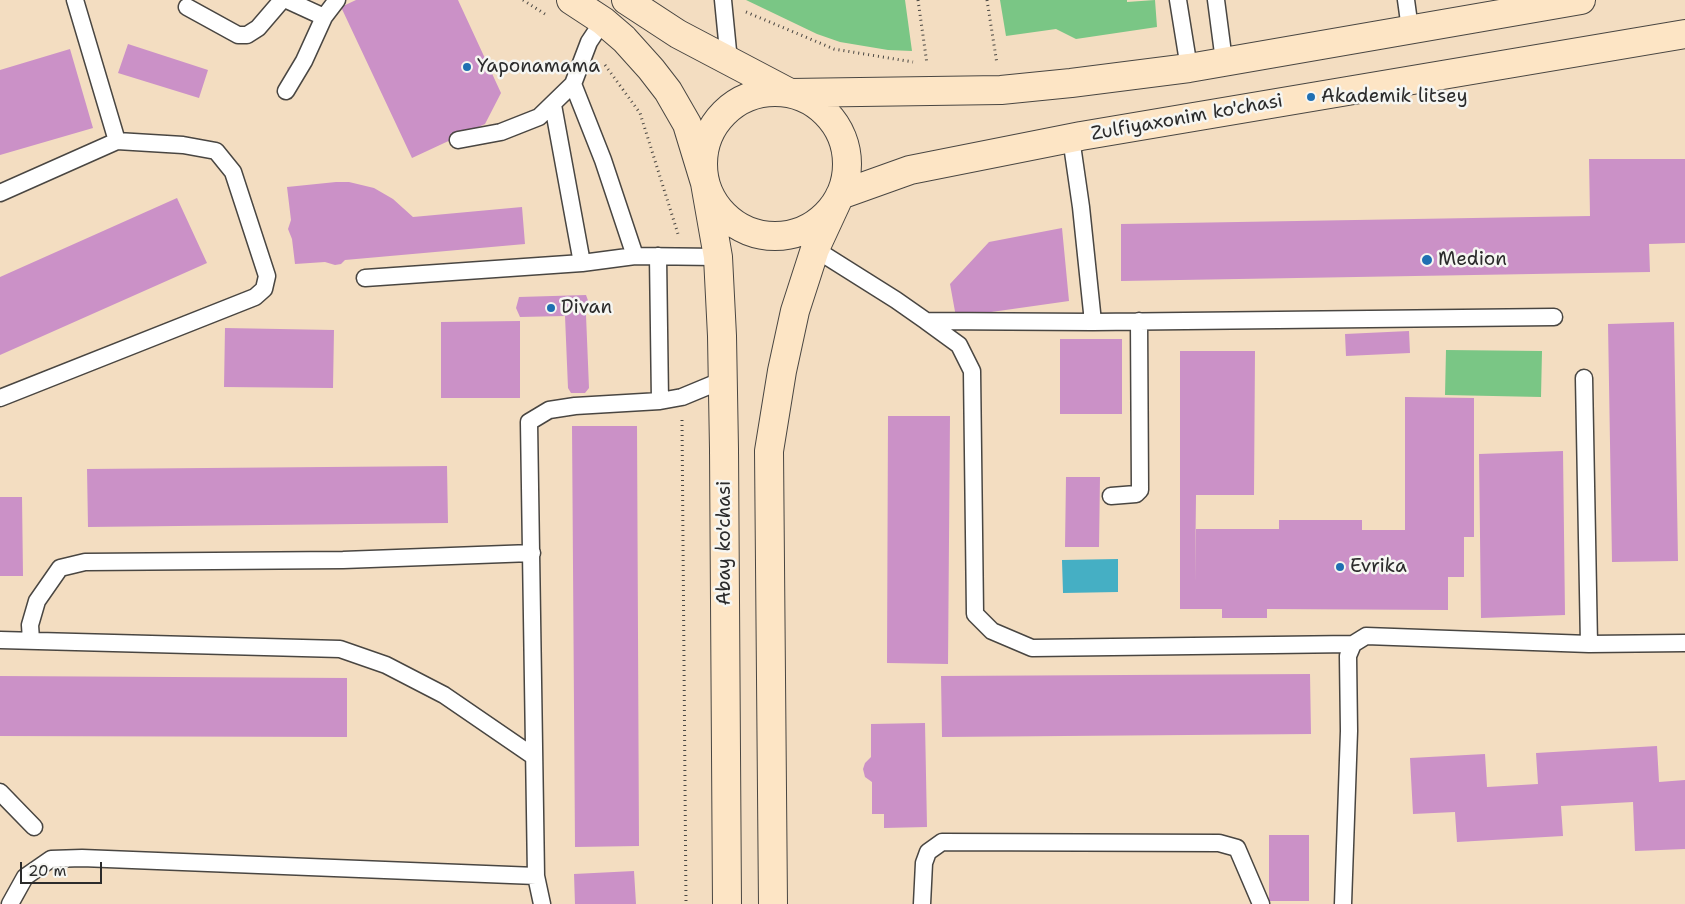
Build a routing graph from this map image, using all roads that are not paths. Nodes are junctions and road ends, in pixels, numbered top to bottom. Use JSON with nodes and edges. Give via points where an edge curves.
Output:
{"nodes":[{"id":1,"x":75,"y":0,"type":"edge"},
{"id":2,"x":282,"y":0,"type":"edge"},
{"id":3,"x":287,"y":0,"type":"edge"},
{"id":4,"x":337,"y":0,"type":"edge"},
{"id":5,"x":571,"y":0,"type":"edge"},
{"id":6,"x":626,"y":0,"type":"edge"},
{"id":7,"x":1178,"y":0,"type":"edge"},
{"id":8,"x":1216,"y":0,"type":"edge"},
{"id":9,"x":1406,"y":0,"type":"edge"},
{"id":10,"x":1581,"y":0,"type":"edge"},
{"id":11,"x":723,"y":2,"type":"edge"},
{"id":12,"x":186,"y":8,"type":"dead end"},
{"id":13,"x":324,"y":17,"type":"junction"},
{"id":14,"x":1410,"y":29,"type":"junction"},
{"id":15,"x":596,"y":32,"type":"junction"},
{"id":16,"x":1685,"y":34,"type":"edge"},
{"id":17,"x":729,"y":61,"type":"junction"},
{"id":18,"x":1224,"y":61,"type":"junction"},
{"id":19,"x":1189,"y":68,"type":"junction"},
{"id":20,"x":573,"y":84,"type":"junction"},
{"id":21,"x":286,"y":91,"type":"dead end"},
{"id":22,"x":790,"y":94,"type":"junction"},
{"id":23,"x":553,"y":105,"type":"junction"},
{"id":24,"x":1071,"y":138,"type":"junction"},
{"id":25,"x":458,"y":140,"type":"dead end"},
{"id":26,"x":117,"y":141,"type":"junction"},
{"id":27,"x":705,"y":183,"type":"junction"},
{"id":28,"x":0,"y":194,"type":"edge"},
{"id":29,"x":840,"y":195,"type":"junction"},
{"id":30,"x":815,"y":249,"type":"junction"},
{"id":31,"x":635,"y":256,"type":"junction"},
{"id":32,"x":658,"y":256,"type":"junction"},
{"id":33,"x":718,"y":256,"type":"junction"},
{"id":34,"x":582,"y":263,"type":"junction"},
{"id":35,"x":365,"y":278,"type":"dead end"},
{"id":36,"x":1554,"y":317,"type":"dead end"},
{"id":37,"x":926,"y":320,"type":"junction"},
{"id":38,"x":1139,"y":321,"type":"junction"},
{"id":39,"x":1093,"y":322,"type":"junction"},
{"id":40,"x":1584,"y":378,"type":"dead end"},
{"id":41,"x":723,"y":380,"type":"junction"},
{"id":42,"x":0,"y":398,"type":"edge"},
{"id":43,"x":660,"y":402,"type":"junction"},
{"id":44,"x":1112,"y":496,"type":"dead end"},
{"id":45,"x":532,"y":553,"type":"junction"},
{"id":46,"x":0,"y":640,"type":"edge"},
{"id":47,"x":31,"y":640,"type":"junction"},
{"id":48,"x":1685,"y":643,"type":"edge"},
{"id":49,"x":1353,"y":644,"type":"junction"},
{"id":50,"x":1588,"y":644,"type":"junction"},
{"id":51,"x":533,"y":756,"type":"junction"},
{"id":52,"x":0,"y":792,"type":"edge"},
{"id":53,"x":34,"y":827,"type":"dead end"},
{"id":54,"x":536,"y":876,"type":"junction"},
{"id":55,"x":10,"y":904,"type":"edge"},
{"id":56,"x":542,"y":904,"type":"edge"},
{"id":57,"x":727,"y":904,"type":"edge"},
{"id":58,"x":773,"y":904,"type":"edge"},
{"id":59,"x":922,"y":904,"type":"edge"},
{"id":60,"x":1261,"y":904,"type":"edge"},
{"id":61,"x":1344,"y":904,"type":"edge"}],
"edges":[{"from":1,"to":26,"type":"lane"},
{"from":2,"to":12,"type":"lane","via":[[248,35],[238,34]]},
{"from":3,"to":13,"type":"lane"},
{"from":4,"to":13,"type":"lane"},
{"from":5,"to":15,"type":"main road"},
{"from":6,"to":17,"type":"main road","via":[[678,34]]},
{"from":7,"to":19,"type":"lane"},
{"from":8,"to":18,"type":"lane"},
{"from":9,"to":14,"type":"lane"},
{"from":10,"to":14,"type":"main road"},
{"from":11,"to":17,"type":"lane"},
{"from":13,"to":21,"type":"lane"},
{"from":14,"to":18,"type":"main road"},
{"from":15,"to":20,"type":"lane"},
{"from":15,"to":27,"type":"main road","via":[[635,51],[668,91],[687,124]]},
{"from":16,"to":24,"type":"main road","name":"Zulfiyaxonim ko'chasi"},
{"from":17,"to":22,"type":"main road"},
{"from":18,"to":19,"type":"main road"},
{"from":19,"to":22,"type":"main road","via":[[1001,90]]},
{"from":20,"to":23,"type":"lane"},
{"from":20,"to":31,"type":"lane"},
{"from":22,"to":27,"type":"main road","via":[[765,92],[742,100],[722,115],[706,142],[702,158]]},
{"from":22,"to":29,"type":"main road","via":[[810,101],[828,114],[840,132],[846,152],[846,174]]},
{"from":23,"to":25,"type":"lane","via":[[539,117],[501,132]]},
{"from":23,"to":34,"type":"lane"},
{"from":24,"to":29,"type":"main road","name":"Zulfiyaxonim ko'chasi","via":[[910,170]]},
{"from":24,"to":39,"type":"lane"},
{"from":26,"to":28,"type":"lane"},
{"from":26,"to":42,"type":"lane","via":[[183,145],[216,151],[233,172],[267,276],[264,288],[255,297]]},
{"from":27,"to":29,"type":"main road","via":[[715,206],[733,223],[756,234],[781,236],[805,230],[826,216]]},
{"from":27,"to":33,"type":"main road","name":"Abay ko'chasi"},
{"from":29,"to":30,"type":"main road"},
{"from":30,"to":37,"type":"lane"},
{"from":30,"to":58,"type":"main road","via":[[793,319],[769,451]]},
{"from":31,"to":32,"type":"lane"},
{"from":31,"to":34,"type":"lane"},
{"from":32,"to":33,"type":"lane"},
{"from":32,"to":43,"type":"lane"},
{"from":33,"to":41,"type":"main road","name":"Abay ko'chasi"},
{"from":34,"to":35,"type":"lane"},
{"from":36,"to":38,"type":"lane"},
{"from":37,"to":39,"type":"lane"},
{"from":37,"to":49,"type":"lane","via":[[959,345],[972,371],[975,614],[992,632],[1032,648]]},
{"from":38,"to":39,"type":"lane"},
{"from":38,"to":44,"type":"lane","via":[[1140,490],[1136,494]]},
{"from":40,"to":50,"type":"lane"},
{"from":41,"to":43,"type":"lane","via":[[682,397]]},
{"from":41,"to":57,"type":"main road","name":"Abay ko'chasi"},
{"from":43,"to":45,"type":"lane","via":[[575,406],[549,410],[529,422]]},
{"from":45,"to":47,"type":"lane","via":[[342,560],[85,562],[60,568],[37,600],[30,625]]},
{"from":45,"to":51,"type":"lane"},
{"from":46,"to":47,"type":"lane"},
{"from":47,"to":51,"type":"lane","via":[[340,650],[386,665],[444,695]]},
{"from":48,"to":50,"type":"lane"},
{"from":49,"to":50,"type":"lane","via":[[1366,636]]},
{"from":49,"to":61,"type":"lane","via":[[1348,656]]},
{"from":51,"to":54,"type":"lane"},
{"from":52,"to":53,"type":"lane"},
{"from":54,"to":55,"type":"lane","via":[[51,858],[25,877]]},
{"from":54,"to":56,"type":"lane"},
{"from":59,"to":60,"type":"lane","via":[[924,863],[928,852],[942,842],[1219,844],[1237,848]]}]}
